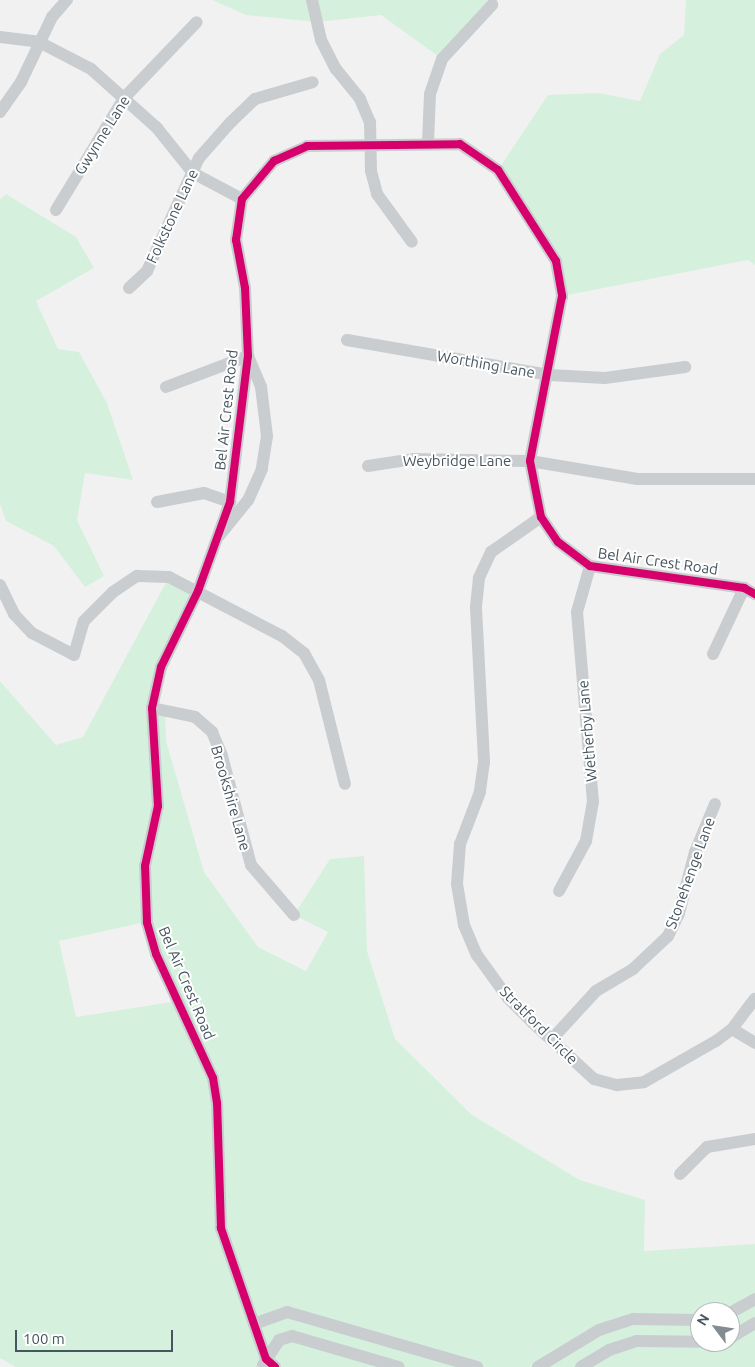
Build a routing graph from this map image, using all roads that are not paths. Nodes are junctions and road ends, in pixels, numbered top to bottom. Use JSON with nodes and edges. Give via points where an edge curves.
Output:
{"nodes":[{"id":1,"x":67,"y":0,"type":"edge"},
{"id":2,"x":312,"y":0,"type":"edge"},
{"id":3,"x":492,"y":5,"type":"dead end"},
{"id":4,"x":197,"y":22,"type":"dead end"},
{"id":5,"x":0,"y":37,"type":"edge"},
{"id":6,"x":38,"y":42,"type":"junction"},
{"id":7,"x":313,"y":82,"type":"dead end"},
{"id":8,"x":124,"y":98,"type":"junction"},
{"id":9,"x":0,"y":112,"type":"edge"},
{"id":10,"x":428,"y":142,"type":"junction"},
{"id":11,"x":371,"y":143,"type":"junction"},
{"id":12,"x":193,"y":174,"type":"junction"},
{"id":13,"x":242,"y":199,"type":"junction"},
{"id":14,"x":56,"y":210,"type":"dead end"},
{"id":15,"x":412,"y":242,"type":"dead end"},
{"id":16,"x":129,"y":288,"type":"dead end"},
{"id":17,"x":348,"y":340,"type":"dead end"},
{"id":18,"x":248,"y":356,"type":"junction"},
{"id":19,"x":685,"y":367,"type":"dead end"},
{"id":20,"x":549,"y":375,"type":"junction"},
{"id":21,"x":166,"y":387,"type":"dead end"},
{"id":22,"x":530,"y":461,"type":"junction"},
{"id":23,"x":368,"y":466,"type":"dead end"},
{"id":24,"x":755,"y":479,"type":"edge"},
{"id":25,"x":157,"y":502,"type":"dead end"},
{"id":26,"x":230,"y":502,"type":"junction"},
{"id":27,"x":541,"y":517,"type":"junction"},
{"id":28,"x":216,"y":538,"type":"junction"},
{"id":29,"x":590,"y":566,"type":"junction"},
{"id":30,"x":0,"y":585,"type":"edge"},
{"id":31,"x":198,"y":590,"type":"junction"},
{"id":32,"x":750,"y":591,"type":"edge"},
{"id":33,"x":713,"y":654,"type":"dead end"},
{"id":34,"x":152,"y":708,"type":"junction"},
{"id":35,"x":345,"y":784,"type":"dead end"},
{"id":36,"x":715,"y":804,"type":"dead end"},
{"id":37,"x":559,"y":891,"type":"dead end"},
{"id":38,"x":294,"y":915,"type":"dead end"},
{"id":39,"x":755,"y":999,"type":"edge"},
{"id":40,"x":732,"y":1029,"type":"junction"},
{"id":41,"x":552,"y":1039,"type":"junction"},
{"id":42,"x":755,"y":1043,"type":"edge"},
{"id":43,"x":755,"y":1138,"type":"edge"},
{"id":44,"x":680,"y":1174,"type":"dead end"},
{"id":45,"x":755,"y":1299,"type":"edge"},
{"id":46,"x":740,"y":1307,"type":"edge"},
{"id":47,"x":690,"y":1320,"type":"edge"},
{"id":48,"x":755,"y":1323,"type":"edge"},
{"id":49,"x":254,"y":1324,"type":"junction"},
{"id":50,"x":740,"y":1332,"type":"edge"},
{"id":51,"x":690,"y":1342,"type":"edge"},
{"id":52,"x":268,"y":1364,"type":"edge"},
{"id":53,"x":399,"y":1367,"type":"edge"},
{"id":54,"x":477,"y":1367,"type":"edge"},
{"id":55,"x":538,"y":1367,"type":"edge"},
{"id":56,"x":581,"y":1367,"type":"edge"}],
"edges":[{"from":1,"to":6,"type":"street","via":[[52,17]]},
{"from":2,"to":11,"type":"street","via":[[321,40],[336,70],[360,99],[370,122]]},
{"from":3,"to":10,"type":"street","via":[[442,59],[430,94]]},
{"from":4,"to":8,"type":"street","name":"Gwynne Lane"},
{"from":5,"to":6,"type":"street"},
{"from":6,"to":8,"type":"street","via":[[91,69]]},
{"from":6,"to":9,"type":"street","via":[[21,82]]},
{"from":7,"to":12,"type":"street","name":"Folkstone Lane","via":[[255,99],[198,158]]},
{"from":8,"to":12,"type":"street","via":[[157,128]]},
{"from":8,"to":14,"type":"street","name":"Gwynne Lane"},
{"from":10,"to":11,"type":"street","name":"Bel Air Crest Road"},
{"from":10,"to":20,"type":"street","name":"Bel Air Crest Road","via":[[460,144],[498,170],[556,261],[562,296]]},
{"from":11,"to":13,"type":"street","name":"Bel Air Crest Road","via":[[307,146],[274,161]]},
{"from":11,"to":15,"type":"street","via":[[371,171],[378,194]]},
{"from":12,"to":13,"type":"street"},
{"from":12,"to":16,"type":"street","name":"Folkstone Lane","via":[[178,199],[147,271]]},
{"from":13,"to":18,"type":"street","name":"Bel Air Crest Road","via":[[236,240],[245,288]]},
{"from":17,"to":20,"type":"street","name":"Worthing Lane"},
{"from":18,"to":21,"type":"street"},
{"from":18,"to":26,"type":"street","name":"Bel Air Crest Road"},
{"from":18,"to":28,"type":"street","name":"Bel Air Crest Road","via":[[265,403],[266,453],[248,500]]},
{"from":19,"to":20,"type":"street","name":"Worthing Lane","via":[[605,378]]},
{"from":20,"to":22,"type":"street","name":"Bel Air Crest Road"},
{"from":22,"to":23,"type":"street","name":"Weybridge Lane","via":[[414,459]]},
{"from":22,"to":24,"type":"street","name":"Weybridge Lane","via":[[637,479]]},
{"from":22,"to":27,"type":"street","name":"Bel Air Crest Road"},
{"from":25,"to":26,"type":"street","via":[[204,493]]},
{"from":26,"to":28,"type":"street","name":"Bel Air Crest Road"},
{"from":27,"to":29,"type":"street","name":"Bel Air Crest Road","via":[[558,542]]},
{"from":27,"to":41,"type":"street","name":"Stratford Circle","via":[[491,552],[479,578],[476,608],[484,762],[480,792],[460,844],[457,884],[464,925],[477,955],[508,998]]},
{"from":28,"to":31,"type":"street","name":"Bel Air Crest Road"},
{"from":29,"to":32,"type":"street","name":"Bel Air Crest Road"},
{"from":29,"to":37,"type":"street","name":"Wetherby Lane","via":[[576,612],[593,802],[586,841]]},
{"from":30,"to":31,"type":"street","via":[[14,614],[32,633],[74,656],[84,621],[113,592],[137,576],[169,576]]},
{"from":31,"to":34,"type":"street","name":"Bel Air Crest Road","via":[[161,667]]},
{"from":31,"to":35,"type":"street","via":[[282,636],[304,653],[319,680]]},
{"from":32,"to":33,"type":"street"},
{"from":34,"to":38,"type":"street","name":"Brookshire Lane","via":[[195,717],[212,732],[222,756],[251,865]]},
{"from":34,"to":49,"type":"street","name":"Bel Air Crest Road","via":[[158,806],[145,866],[147,922],[156,954],[213,1078],[218,1103],[221,1228]]},
{"from":36,"to":41,"type":"street","name":"Stonehenge Lane","via":[[695,852],[679,913],[668,936],[633,970],[596,991]]},
{"from":39,"to":40,"type":"street","name":"Stratford Circle"},
{"from":40,"to":41,"type":"street","name":"Stratford Circle","via":[[644,1082],[617,1085],[594,1079]]},
{"from":40,"to":42,"type":"street"},
{"from":43,"to":44,"type":"street","via":[[707,1147]]},
{"from":45,"to":46,"type":"street"},
{"from":47,"to":55,"type":"street","via":[[633,1319],[600,1330]]},
{"from":48,"to":50,"type":"street"},
{"from":49,"to":52,"type":"street","name":"Bel Air Crest Road"},
{"from":49,"to":54,"type":"street","via":[[287,1312]]},
{"from":51,"to":56,"type":"street","via":[[636,1341],[609,1350]]},
{"from":52,"to":53,"type":"street","name":"Bel Air Crest Road","via":[[278,1340],[292,1336]]}]}
